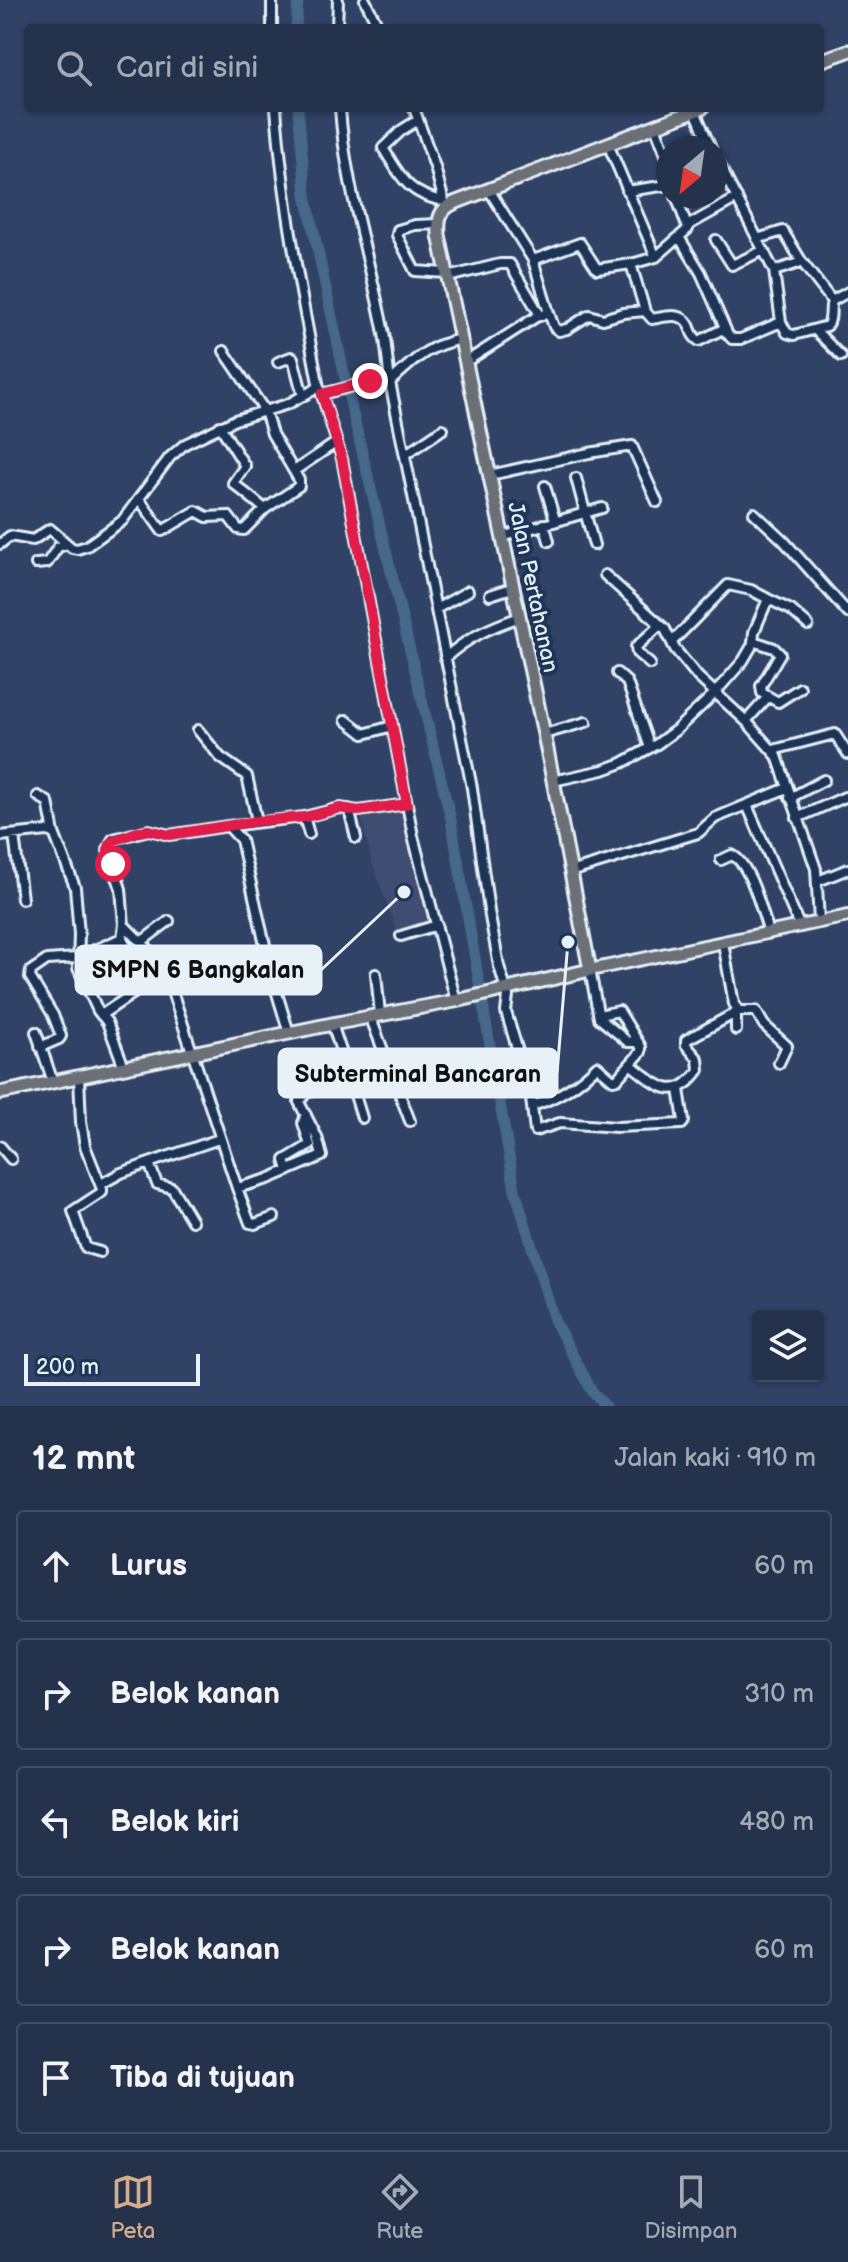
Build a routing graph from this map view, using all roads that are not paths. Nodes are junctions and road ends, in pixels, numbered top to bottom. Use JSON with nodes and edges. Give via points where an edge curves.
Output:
{"nodes":[{"id":1,"x":272,"y":0,"type":"edge"},
{"id":2,"x":338,"y":0,"type":"edge"},
{"id":3,"x":365,"y":0,"type":"edge"},
{"id":4,"x":272,"y":24,"type":"edge"},
{"id":5,"x":337,"y":24,"type":"edge"},
{"id":6,"x":377,"y":24,"type":"edge"},
{"id":7,"x":848,"y":51,"type":"edge"},
{"id":8,"x":824,"y":60,"type":"edge"},
{"id":9,"x":276,"y":112,"type":"edge"},
{"id":10,"x":340,"y":112,"type":"edge"},
{"id":11,"x":415,"y":112,"type":"edge"},
{"id":12,"x":693,"y":112,"type":"edge"},
{"id":13,"x":699,"y":112,"type":"edge"},
{"id":14,"x":418,"y":120,"type":"junction"},
{"id":15,"x":655,"y":126,"type":"junction"},
{"id":16,"x":659,"y":136,"type":"edge"},
{"id":17,"x":707,"y":136,"type":"edge"},
{"id":18,"x":608,"y":144,"type":"junction"},
{"id":19,"x":728,"y":181,"type":"edge"},
{"id":20,"x":656,"y":187,"type":"edge"},
{"id":21,"x":489,"y":190,"type":"junction"},
{"id":22,"x":627,"y":191,"type":"junction"},
{"id":23,"x":737,"y":198,"type":"junction"},
{"id":24,"x":680,"y":208,"type":"edge"},
{"id":25,"x":442,"y":211,"type":"junction"},
{"id":26,"x":687,"y":226,"type":"junction"},
{"id":27,"x":679,"y":237,"type":"junction"},
{"id":28,"x":757,"y":239,"type":"junction"},
{"id":29,"x":716,"y":240,"type":"dead end"},
{"id":30,"x":762,"y":251,"type":"junction"},
{"id":31,"x":656,"y":257,"type":"junction"},
{"id":32,"x":533,"y":260,"type":"junction"},
{"id":33,"x":802,"y":262,"type":"junction"},
{"id":34,"x":631,"y":264,"type":"junction"},
{"id":35,"x":774,"y":271,"type":"junction"},
{"id":36,"x":448,"y":275,"type":"junction"},
{"id":37,"x":848,"y":292,"type":"edge"},
{"id":38,"x":832,"y":301,"type":"junction"},
{"id":39,"x":645,"y":311,"type":"junction"},
{"id":40,"x":545,"y":314,"type":"junction"},
{"id":41,"x":781,"y":322,"type":"junction"},
{"id":42,"x":726,"y":330,"type":"junction"},
{"id":43,"x":816,"y":331,"type":"junction"},
{"id":44,"x":462,"y":339,"type":"junction"},
{"id":45,"x":224,"y":351,"type":"dead end"},
{"id":46,"x":841,"y":356,"type":"dead end"},
{"id":47,"x":467,"y":361,"type":"junction"},
{"id":48,"x":278,"y":362,"type":"dead end"},
{"id":49,"x":390,"y":379,"type":"junction"},
{"id":50,"x":323,"y":391,"type":"junction"},
{"id":51,"x":303,"y":396,"type":"junction"},
{"id":52,"x":265,"y":411,"type":"junction"},
{"id":53,"x":220,"y":426,"type":"junction"},
{"id":54,"x":443,"y":429,"type":"dead end"},
{"id":55,"x":337,"y":442,"type":"junction"},
{"id":56,"x":406,"y":454,"type":"junction"},
{"id":57,"x":294,"y":471,"type":"junction"},
{"id":58,"x":490,"y":475,"type":"junction"},
{"id":59,"x":576,"y":478,"type":"dead end"},
{"id":60,"x":545,"y":486,"type":"dead end"},
{"id":61,"x":140,"y":500,"type":"junction"},
{"id":62,"x":657,"y":502,"type":"dead end"},
{"id":63,"x":602,"y":508,"type":"dead end"},
{"id":64,"x":265,"y":509,"type":"junction"},
{"id":65,"x":584,"y":512,"type":"junction"},
{"id":66,"x":754,"y":513,"type":"dead end"},
{"id":67,"x":555,"y":520,"type":"junction"},
{"id":68,"x":544,"y":524,"type":"junction"},
{"id":69,"x":502,"y":537,"type":"junction"},
{"id":70,"x":549,"y":541,"type":"dead end"},
{"id":71,"x":0,"y":544,"type":"edge"},
{"id":72,"x":67,"y":544,"type":"junction"},
{"id":73,"x":594,"y":545,"type":"dead end"},
{"id":74,"x":36,"y":564,"type":"dead end"},
{"id":75,"x":605,"y":575,"type":"dead end"},
{"id":76,"x":512,"y":588,"type":"junction"},
{"id":77,"x":468,"y":591,"type":"dead end"},
{"id":78,"x":490,"y":595,"type":"dead end"},
{"id":79,"x":768,"y":599,"type":"junction"},
{"id":80,"x":436,"y":609,"type":"junction"},
{"id":81,"x":848,"y":613,"type":"edge"},
{"id":82,"x":520,"y":617,"type":"junction"},
{"id":83,"x":660,"y":625,"type":"junction"},
{"id":84,"x":808,"y":625,"type":"dead end"},
{"id":85,"x":753,"y":641,"type":"junction"},
{"id":86,"x":672,"y":642,"type":"junction"},
{"id":87,"x":445,"y":658,"type":"junction"},
{"id":88,"x":650,"y":664,"type":"dead end"},
{"id":89,"x":617,"y":673,"type":"dead end"},
{"id":90,"x":800,"y":688,"type":"dead end"},
{"id":91,"x":714,"y":694,"type":"junction"},
{"id":92,"x":767,"y":698,"type":"junction"},
{"id":93,"x":346,"y":720,"type":"dead end"},
{"id":94,"x":746,"y":721,"type":"junction"},
{"id":95,"x":586,"y":722,"type":"dead end"},
{"id":96,"x":392,"y":726,"type":"junction"},
{"id":97,"x":198,"y":730,"type":"dead end"},
{"id":98,"x":544,"y":734,"type":"junction"},
{"id":99,"x":650,"y":748,"type":"junction"},
{"id":100,"x":773,"y":750,"type":"junction"},
{"id":101,"x":847,"y":751,"type":"edge"},
{"id":102,"x":824,"y":780,"type":"dead end"},
{"id":103,"x":553,"y":781,"type":"junction"},
{"id":104,"x":787,"y":788,"type":"junction"},
{"id":105,"x":38,"y":796,"type":"dead end"},
{"id":106,"x":845,"y":797,"type":"dead end"},
{"id":107,"x":790,"y":798,"type":"junction"},
{"id":108,"x":407,"y":804,"type":"junction"},
{"id":109,"x":747,"y":805,"type":"junction"},
{"id":110,"x":349,"y":809,"type":"junction"},
{"id":111,"x":304,"y":817,"type":"junction"},
{"id":112,"x":797,"y":818,"type":"junction"},
{"id":113,"x":257,"y":821,"type":"junction"},
{"id":114,"x":228,"y":826,"type":"junction"},
{"id":115,"x":54,"y":833,"type":"junction"},
{"id":116,"x":309,"y":834,"type":"dead end"},
{"id":117,"x":14,"y":835,"type":"junction"},
{"id":118,"x":0,"y":836,"type":"edge"},
{"id":119,"x":356,"y":838,"type":"dead end"},
{"id":120,"x":721,"y":860,"type":"dead end"},
{"id":121,"x":848,"y":869,"type":"edge"},
{"id":122,"x":570,"y":872,"type":"junction"},
{"id":123,"x":818,"y":881,"type":"junction"},
{"id":124,"x":22,"y":899,"type":"dead end"},
{"id":125,"x":848,"y":916,"type":"edge"},
{"id":126,"x":169,"y":921,"type":"dead end"},
{"id":127,"x":819,"y":922,"type":"junction"},
{"id":128,"x":124,"y":925,"type":"junction"},
{"id":129,"x":437,"y":925,"type":"junction"},
{"id":130,"x":800,"y":927,"type":"junction"},
{"id":131,"x":769,"y":933,"type":"junction"},
{"id":132,"x":401,"y":936,"type":"dead end"},
{"id":133,"x":122,"y":938,"type":"junction"},
{"id":134,"x":141,"y":942,"type":"junction"},
{"id":135,"x":723,"y":943,"type":"junction"},
{"id":136,"x":77,"y":958,"type":"junction"},
{"id":137,"x":160,"y":963,"type":"junction"},
{"id":138,"x":590,"y":970,"type":"junction"},
{"id":139,"x":376,"y":974,"type":"dead end"},
{"id":140,"x":133,"y":975,"type":"dead end"},
{"id":141,"x":504,"y":990,"type":"junction"},
{"id":142,"x":458,"y":1001,"type":"junction"},
{"id":143,"x":738,"y":1012,"type":"junction"},
{"id":144,"x":101,"y":1015,"type":"junction"},
{"id":145,"x":375,"y":1015,"type":"junction"},
{"id":146,"x":599,"y":1015,"type":"junction"},
{"id":147,"x":332,"y":1024,"type":"junction"},
{"id":148,"x":736,"y":1030,"type":"dead end"},
{"id":149,"x":36,"y":1032,"type":"dead end"},
{"id":150,"x":289,"y":1033,"type":"junction"},
{"id":151,"x":638,"y":1042,"type":"junction"},
{"id":152,"x":40,"y":1047,"type":"junction"},
{"id":153,"x":191,"y":1054,"type":"junction"},
{"id":154,"x":779,"y":1063,"type":"dead end"},
{"id":155,"x":630,"y":1064,"type":"junction"},
{"id":156,"x":124,"y":1067,"type":"junction"},
{"id":157,"x":348,"y":1072,"type":"junction"},
{"id":158,"x":79,"y":1077,"type":"junction"},
{"id":159,"x":53,"y":1082,"type":"junction"},
{"id":160,"x":679,"y":1089,"type":"junction"},
{"id":161,"x":0,"y":1093,"type":"edge"},
{"id":162,"x":532,"y":1106,"type":"junction"},
{"id":163,"x":306,"y":1115,"type":"junction"},
{"id":164,"x":362,"y":1118,"type":"dead end"},
{"id":165,"x":410,"y":1121,"type":"dead end"},
{"id":166,"x":219,"y":1139,"type":"junction"},
{"id":167,"x":0,"y":1146,"type":"edge"},
{"id":168,"x":11,"y":1159,"type":"dead end"},
{"id":169,"x":149,"y":1163,"type":"junction"},
{"id":170,"x":288,"y":1171,"type":"junction"},
{"id":171,"x":101,"y":1184,"type":"junction"},
{"id":172,"x":237,"y":1188,"type":"junction"},
{"id":173,"x":274,"y":1217,"type":"dead end"},
{"id":174,"x":192,"y":1221,"type":"dead end"},
{"id":175,"x":100,"y":1252,"type":"dead end"}],
"edges":[{"from":1,"to":4,"type":"street"},
{"from":2,"to":5,"type":"street"},
{"from":3,"to":6,"type":"street"},
{"from":7,"to":8,"type":"highway"},
{"from":9,"to":50,"type":"street","via":[[288,223]]},
{"from":10,"to":49,"type":"street"},
{"from":11,"to":14,"type":"street"},
{"from":12,"to":15,"type":"highway"},
{"from":13,"to":17,"type":"street"},
{"from":14,"to":25,"type":"street","via":[[435,167]]},
{"from":14,"to":25,"type":"street","via":[[383,148],[418,195]]},
{"from":15,"to":16,"type":"street"},
{"from":15,"to":18,"type":"highway"},
{"from":18,"to":21,"type":"highway"},
{"from":18,"to":22,"type":"street"},
{"from":19,"to":23,"type":"street"},
{"from":20,"to":22,"type":"street"},
{"from":21,"to":25,"type":"highway"},
{"from":21,"to":32,"type":"street"},
{"from":22,"to":31,"type":"street"},
{"from":23,"to":26,"type":"street"},
{"from":23,"to":28,"type":"street"},
{"from":24,"to":26,"type":"street"},
{"from":25,"to":36,"type":"highway","name":"Jalan Pertahanan"},
{"from":25,"to":36,"type":"street","via":[[397,235],[415,271]]},
{"from":26,"to":27,"type":"street"},
{"from":27,"to":31,"type":"street"},
{"from":27,"to":42,"type":"street"},
{"from":28,"to":30,"type":"street"},
{"from":28,"to":33,"type":"street","via":[[783,231]]},
{"from":29,"to":30,"type":"street","via":[[732,265]]},
{"from":30,"to":35,"type":"street"},
{"from":31,"to":34,"type":"street"},
{"from":32,"to":34,"type":"street","via":[[580,243],[597,269]]},
{"from":32,"to":40,"type":"street"},
{"from":33,"to":35,"type":"street"},
{"from":33,"to":38,"type":"street"},
{"from":34,"to":39,"type":"street"},
{"from":35,"to":41,"type":"street"},
{"from":36,"to":40,"type":"street","via":[[510,264]]},
{"from":36,"to":44,"type":"highway","name":"Jalan Pertahanan"},
{"from":37,"to":38,"type":"street"},
{"from":38,"to":43,"type":"street","via":[[830,323]]},
{"from":39,"to":40,"type":"street","via":[[603,319],[589,315],[562,331]]},
{"from":39,"to":42,"type":"street","via":[[652,319],[685,319],[699,341]]},
{"from":40,"to":47,"type":"street"},
{"from":41,"to":42,"type":"street","via":[[741,339],[732,339]]},
{"from":41,"to":43,"type":"street","via":[[791,335]]},
{"from":43,"to":46,"type":"street"},
{"from":44,"to":47,"type":"highway","name":"Jalan Pertahanan"},
{"from":44,"to":49,"type":"street","via":[[422,353]]},
{"from":45,"to":52,"type":"street"},
{"from":47,"to":58,"type":"highway","name":"Jalan Pertahanan"},
{"from":48,"to":51,"type":"street","via":[[293,358]]},
{"from":49,"to":50,"type":"street"},
{"from":49,"to":56,"type":"street"},
{"from":50,"to":51,"type":"street"},
{"from":50,"to":55,"type":"street"},
{"from":51,"to":52,"type":"street"},
{"from":52,"to":53,"type":"street"},
{"from":52,"to":57,"type":"street"},
{"from":53,"to":61,"type":"street","via":[[170,457]]},
{"from":53,"to":64,"type":"street","via":[[245,466],[233,483]]},
{"from":54,"to":56,"type":"street"},
{"from":55,"to":57,"type":"street"},
{"from":55,"to":96,"type":"street"},
{"from":56,"to":80,"type":"street"},
{"from":57,"to":64,"type":"street","via":[[299,486]]},
{"from":58,"to":62,"type":"street","via":[[632,446]]},
{"from":58,"to":69,"type":"highway","name":"Jalan Pertahanan"},
{"from":59,"to":65,"type":"street"},
{"from":60,"to":67,"type":"street"},
{"from":61,"to":64,"type":"street","via":[[164,532],[196,511],[207,517],[228,516],[244,530]]},
{"from":61,"to":72,"type":"street","via":[[115,527],[87,546]]},
{"from":63,"to":65,"type":"street"},
{"from":65,"to":67,"type":"street"},
{"from":65,"to":73,"type":"street"},
{"from":66,"to":81,"type":"street"},
{"from":67,"to":68,"type":"street"},
{"from":68,"to":69,"type":"street"},
{"from":68,"to":70,"type":"street"},
{"from":69,"to":76,"type":"highway","name":"Jalan Pertahanan"},
{"from":71,"to":72,"type":"street","via":[[10,536],[33,540],[50,529]]},
{"from":72,"to":74,"type":"street","via":[[58,547],[47,563]]},
{"from":75,"to":83,"type":"street"},
{"from":76,"to":78,"type":"street"},
{"from":76,"to":82,"type":"highway","name":"Jalan Pertahanan"},
{"from":77,"to":80,"type":"street"},
{"from":79,"to":84,"type":"street"},
{"from":79,"to":85,"type":"street"},
{"from":79,"to":86,"type":"street","via":[[728,585]]},
{"from":80,"to":87,"type":"street"},
{"from":82,"to":87,"type":"street","via":[[476,634]]},
{"from":82,"to":98,"type":"highway","name":"Jalan Pertahanan"},
{"from":83,"to":86,"type":"street"},
{"from":83,"to":88,"type":"street","via":[[636,647]]},
{"from":85,"to":91,"type":"street","via":[[739,667]]},
{"from":85,"to":92,"type":"street","via":[[780,654],[761,686]]},
{"from":86,"to":91,"type":"street"},
{"from":87,"to":141,"type":"street"},
{"from":89,"to":99,"type":"street","via":[[627,682]]},
{"from":90,"to":92,"type":"street","via":[[779,701]]},
{"from":91,"to":94,"type":"street"},
{"from":91,"to":99,"type":"street"},
{"from":92,"to":94,"type":"street"},
{"from":93,"to":96,"type":"street","via":[[363,733]]},
{"from":94,"to":100,"type":"street"},
{"from":95,"to":98,"type":"street"},
{"from":96,"to":108,"type":"street"},
{"from":97,"to":113,"type":"street","via":[[220,757],[247,776]]},
{"from":98,"to":103,"type":"highway","name":"Jalan Pertahanan"},
{"from":99,"to":103,"type":"street","via":[[603,770]]},
{"from":100,"to":101,"type":"street","via":[[835,734]]},
{"from":100,"to":104,"type":"street"},
{"from":102,"to":107,"type":"street"},
{"from":103,"to":122,"type":"highway","name":"Jalan Pertahanan"},
{"from":104,"to":107,"type":"street"},
{"from":104,"to":109,"type":"street"},
{"from":105,"to":115,"type":"street","via":[[48,802]]},
{"from":106,"to":112,"type":"street"},
{"from":107,"to":112,"type":"street"},
{"from":108,"to":110,"type":"street"},
{"from":108,"to":129,"type":"street"},
{"from":109,"to":122,"type":"street","via":[[715,818],[698,833]]},
{"from":109,"to":130,"type":"street"},
{"from":110,"to":111,"type":"street"},
{"from":110,"to":119,"type":"street"},
{"from":111,"to":113,"type":"street"},
{"from":111,"to":116,"type":"street"},
{"from":112,"to":123,"type":"street"},
{"from":113,"to":114,"type":"street"},
{"from":114,"to":128,"type":"street","via":[[169,835],[149,830],[111,842],[108,850],[121,889]]},
{"from":114,"to":150,"type":"street","via":[[241,840]]},
{"from":115,"to":117,"type":"street"},
{"from":115,"to":136,"type":"street","via":[[75,887]]},
{"from":117,"to":118,"type":"street"},
{"from":117,"to":124,"type":"street"},
{"from":120,"to":131,"type":"street","via":[[732,855],[739,859]]},
{"from":121,"to":123,"type":"street"},
{"from":122,"to":138,"type":"highway","name":"Jalan Pertahanan"},
{"from":123,"to":127,"type":"street"},
{"from":125,"to":127,"type":"main road"},
{"from":126,"to":134,"type":"street"},
{"from":127,"to":130,"type":"main road"},
{"from":128,"to":133,"type":"street"},
{"from":128,"to":134,"type":"street"},
{"from":129,"to":132,"type":"street"},
{"from":129,"to":142,"type":"street"},
{"from":130,"to":131,"type":"main road"},
{"from":131,"to":135,"type":"main road"},
{"from":133,"to":136,"type":"street"},
{"from":133,"to":137,"type":"street","via":[[139,973]]},
{"from":134,"to":137,"type":"street"},
{"from":135,"to":138,"type":"main road"},
{"from":135,"to":143,"type":"street"},
{"from":136,"to":144,"type":"street"},
{"from":136,"to":152,"type":"street","via":[[47,960],[29,973],[61,1036]]},
{"from":137,"to":153,"type":"street"},
{"from":138,"to":141,"type":"highway"},
{"from":138,"to":146,"type":"street"},
{"from":139,"to":145,"type":"street"},
{"from":140,"to":144,"type":"street","via":[[137,991]]},
{"from":141,"to":142,"type":"highway"},
{"from":141,"to":162,"type":"street"},
{"from":142,"to":145,"type":"highway"},
{"from":143,"to":148,"type":"street"},
{"from":143,"to":154,"type":"street","via":[[756,1011],[787,1046]]},
{"from":143,"to":160,"type":"street","via":[[686,1040],[699,1070]]},
{"from":144,"to":156,"type":"street"},
{"from":145,"to":147,"type":"highway"},
{"from":145,"to":165,"type":"street"},
{"from":146,"to":151,"type":"street","via":[[628,1042]]},
{"from":146,"to":151,"type":"street","via":[[619,1011]]},
{"from":147,"to":150,"type":"highway"},
{"from":147,"to":157,"type":"street"},
{"from":149,"to":152,"type":"street"},
{"from":150,"to":153,"type":"highway"},
{"from":151,"to":155,"type":"street","via":[[642,1049]]},
{"from":152,"to":159,"type":"street"},
{"from":153,"to":156,"type":"highway"},
{"from":153,"to":166,"type":"street"},
{"from":155,"to":160,"type":"street","via":[[665,1089]]},
{"from":155,"to":162,"type":"street","via":[[615,1080],[597,1066],[574,1087]]},
{"from":156,"to":158,"type":"highway"},
{"from":157,"to":163,"type":"street","via":[[303,1095],[299,1102]]},
{"from":157,"to":164,"type":"street"},
{"from":158,"to":159,"type":"highway"},
{"from":158,"to":171,"type":"street","via":[[85,1146]]},
{"from":159,"to":161,"type":"highway"},
{"from":160,"to":162,"type":"street","via":[[682,1124],[560,1123],[535,1131]]},
{"from":163,"to":170,"type":"street","via":[[303,1123],[310,1145],[286,1158]]},
{"from":163,"to":170,"type":"street","via":[[322,1156]]},
{"from":166,"to":169,"type":"street"},
{"from":166,"to":172,"type":"street"},
{"from":167,"to":168,"type":"street"},
{"from":169,"to":171,"type":"street"},
{"from":169,"to":174,"type":"street","via":[[157,1184],[172,1188]]},
{"from":170,"to":172,"type":"street"},
{"from":171,"to":175,"type":"street","via":[[102,1192],[73,1210],[86,1248]]},
{"from":172,"to":173,"type":"street","via":[[250,1223]]}]}
